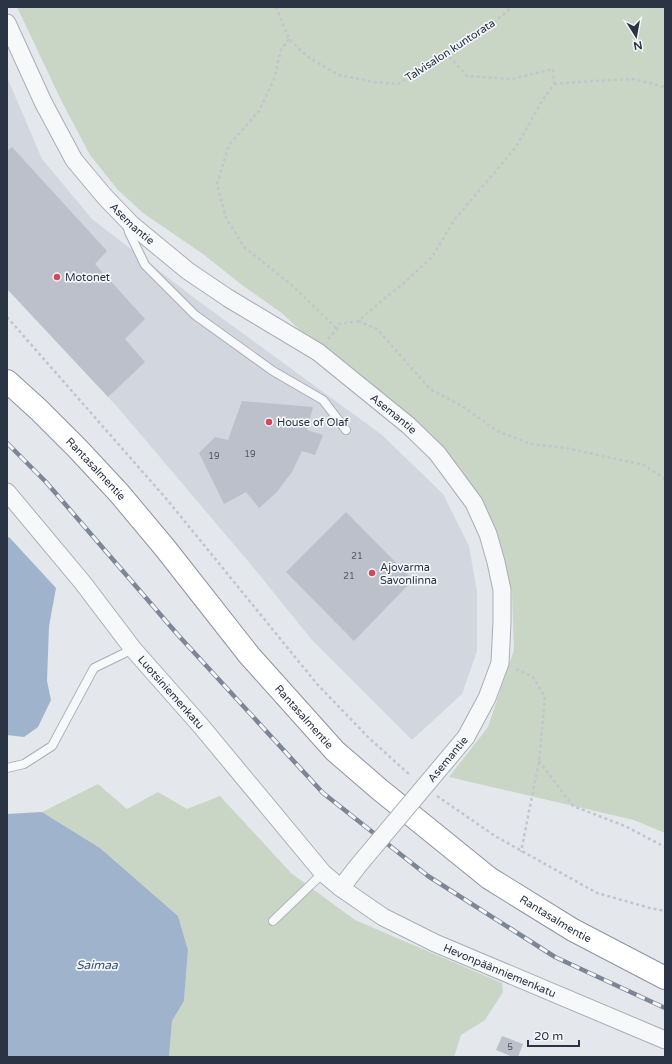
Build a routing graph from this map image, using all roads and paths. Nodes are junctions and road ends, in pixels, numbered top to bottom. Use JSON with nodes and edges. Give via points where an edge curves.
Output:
{"nodes":[{"id":1,"x":276,"y":7,"type":"edge"},
{"id":2,"x":512,"y":7,"type":"edge"},
{"id":3,"x":7,"y":23,"type":"edge"},
{"id":4,"x":289,"y":39,"type":"junction"},
{"id":5,"x":447,"y":54,"type":"junction"},
{"id":6,"x":554,"y":84,"type":"junction"},
{"id":7,"x":665,"y":87,"type":"edge"},
{"id":8,"x":131,"y":224,"type":"junction"},
{"id":9,"x":7,"y":317,"type":"edge"},
{"id":10,"x":358,"y":321,"type":"junction"},
{"id":11,"x":337,"y":329,"type":"junction"},
{"id":12,"x":318,"y":352,"type":"junction"},
{"id":13,"x":7,"y":381,"type":"edge"},
{"id":14,"x":346,"y":430,"type":"dead end"},
{"id":15,"x":665,"y":479,"type":"edge"},
{"id":16,"x":7,"y":492,"type":"edge"},
{"id":17,"x":133,"y":649,"type":"junction"},
{"id":18,"x":500,"y":663,"type":"junction"},
{"id":19,"x":539,"y":761,"type":"junction"},
{"id":20,"x":7,"y":768,"type":"edge"},
{"id":21,"x":414,"y":779,"type":"dead end"},
{"id":22,"x":432,"y":793,"type":"dead end"},
{"id":23,"x":665,"y":847,"type":"edge"},
{"id":24,"x":521,"y":852,"type":"junction"},
{"id":25,"x":323,"y":873,"type":"junction"},
{"id":26,"x":341,"y":888,"type":"junction"},
{"id":27,"x":665,"y":911,"type":"edge"},
{"id":28,"x":273,"y":921,"type":"dead end"},
{"id":29,"x":665,"y":978,"type":"edge"},
{"id":30,"x":665,"y":1040,"type":"edge"}],
"edges":[{"from":1,"to":4,"type":"path","name":"Talvisalon kuntorata"},
{"from":2,"to":5,"type":"path","name":"Talvisalon kuntorata","via":[[490,26]]},
{"from":3,"to":8,"type":"street","name":"Asemantie","via":[[43,102],[74,160]]},
{"from":4,"to":5,"type":"path","name":"Talvisalon kuntorata","via":[[308,57],[339,75],[392,84],[398,84]]},
{"from":4,"to":11,"type":"path","via":[[281,50],[274,79],[259,111],[229,145],[217,184],[226,218],[244,247],[294,287]]},
{"from":5,"to":6,"type":"path","via":[[467,76],[512,80],[553,69]]},
{"from":6,"to":7,"type":"path","via":[[634,79]]},
{"from":6,"to":10,"type":"path","via":[[516,147],[455,219],[432,257]]},
{"from":8,"to":12,"type":"street","name":"Asemantie","via":[[188,271]]},
{"from":8,"to":14,"type":"lane","via":[[129,232],[145,265],[195,315],[273,371],[323,400]]},
{"from":9,"to":21,"type":"path","via":[[169,502],[317,684],[369,738]]},
{"from":10,"to":11,"type":"path","via":[[339,324]]},
{"from":10,"to":15,"type":"path","via":[[377,329],[430,388],[462,406],[497,432],[531,444],[566,448],[644,465]]},
{"from":11,"to":12,"type":"path"},
{"from":12,"to":18,"type":"street","name":"Asemantie","via":[[408,425],[437,453],[474,503],[488,534],[502,590]]},
{"from":13,"to":29,"type":"highway","name":"Rantasalmentie","via":[[77,448],[118,493],[249,655],[335,751],[489,878],[573,930]]},
{"from":16,"to":17,"type":"street","name":"Luotsiniemenkatu","via":[[83,583]]},
{"from":17,"to":20,"type":"lane","via":[[94,668],[52,746],[24,764]]},
{"from":17,"to":25,"type":"street","name":"Luotsiniemenkatu","via":[[201,726]]},
{"from":18,"to":19,"type":"path","via":[[533,677],[545,697]]},
{"from":18,"to":26,"type":"street","name":"Asemantie","bridge":true,"via":[[487,698],[466,738]]},
{"from":19,"to":23,"type":"path","via":[[573,806],[625,826]]},
{"from":19,"to":24,"type":"path"},
{"from":22,"to":24,"type":"path"},
{"from":24,"to":27,"type":"path","via":[[597,893]]},
{"from":25,"to":26,"type":"street","name":"Luotsiniemenkatu"},
{"from":25,"to":28,"type":"lane"},
{"from":26,"to":30,"type":"street","name":"Hevonpäänniemenkatu","via":[[382,917],[435,943]]}]}
